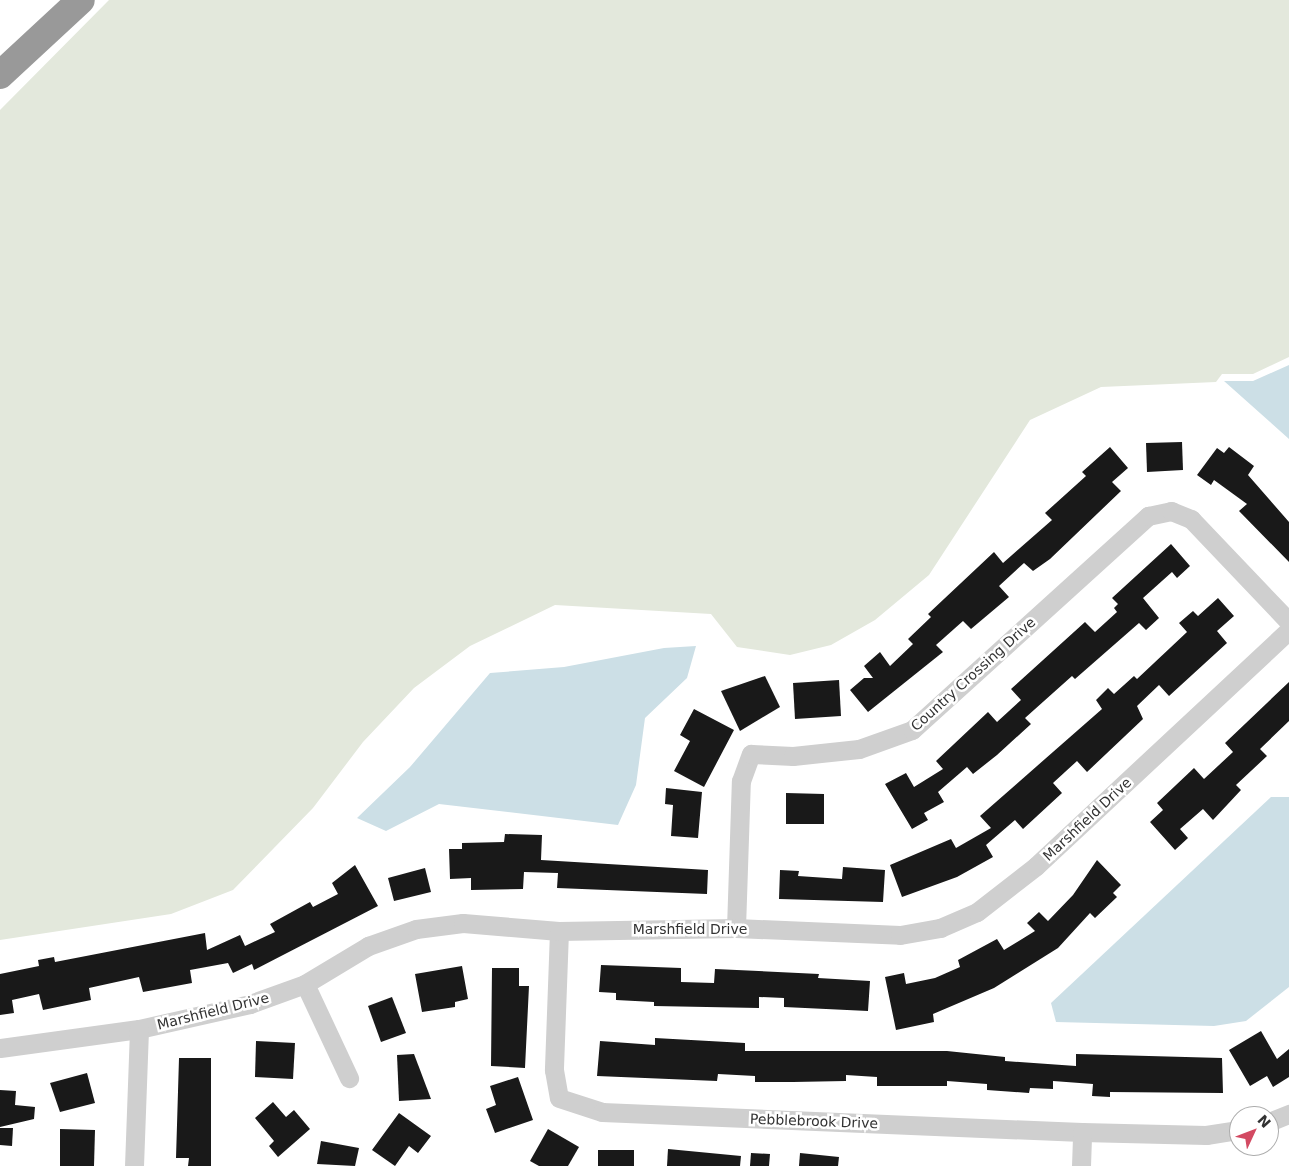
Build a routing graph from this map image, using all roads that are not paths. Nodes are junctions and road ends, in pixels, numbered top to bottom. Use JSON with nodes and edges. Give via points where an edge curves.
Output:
{"nodes":[{"id":1,"x":56,"y":0,"type":"edge"},
{"id":2,"x":81,"y":0,"type":"edge"},
{"id":3,"x":0,"y":52,"type":"edge"},
{"id":4,"x":0,"y":75,"type":"edge"},
{"id":5,"x":1289,"y":622,"type":"edge"},
{"id":6,"x":1289,"y":630,"type":"edge"},
{"id":7,"x":736,"y":928,"type":"junction"},
{"id":8,"x":559,"y":931,"type":"junction"},
{"id":9,"x":305,"y":984,"type":"junction"},
{"id":10,"x":139,"y":1029,"type":"junction"},
{"id":11,"x":0,"y":1048,"type":"edge"},
{"id":12,"x":349,"y":1078,"type":"dead end"},
{"id":13,"x":1082,"y":1132,"type":"junction"},
{"id":14,"x":1229,"y":1132,"type":"edge"},
{"id":15,"x":134,"y":1166,"type":"edge"},
{"id":16,"x":1081,"y":1166,"type":"edge"}],
"edges":[{"from":1,"to":3,"type":"highway"},
{"from":2,"to":4,"type":"highway"},
{"from":5,"to":7,"type":"street","name":"Country Crossing Drive","via":[[1191,519],[1171,511],[1148,516],[912,730],[859,749],[793,756],[750,754],[741,781]]},
{"from":6,"to":7,"type":"street","name":"Marshfield Drive","via":[[1036,866],[977,912],[940,928],[900,935]]},
{"from":7,"to":8,"type":"street","name":"Marshfield Drive"},
{"from":8,"to":9,"type":"street","name":"Marshfield Drive","via":[[463,923],[416,929],[368,946]]},
{"from":8,"to":13,"type":"street","name":"Pebblebrook Drive","via":[[554,1070],[560,1098],[602,1112]]},
{"from":9,"to":10,"type":"street","name":"Marshfield Drive","via":[[250,1004]]},
{"from":9,"to":12,"type":"street"},
{"from":10,"to":11,"type":"street","name":"Marshfield Drive"},
{"from":10,"to":15,"type":"street"},
{"from":13,"to":14,"type":"street","name":"Pebblebrook Drive","via":[[1206,1135]]},
{"from":13,"to":16,"type":"street"}]}
